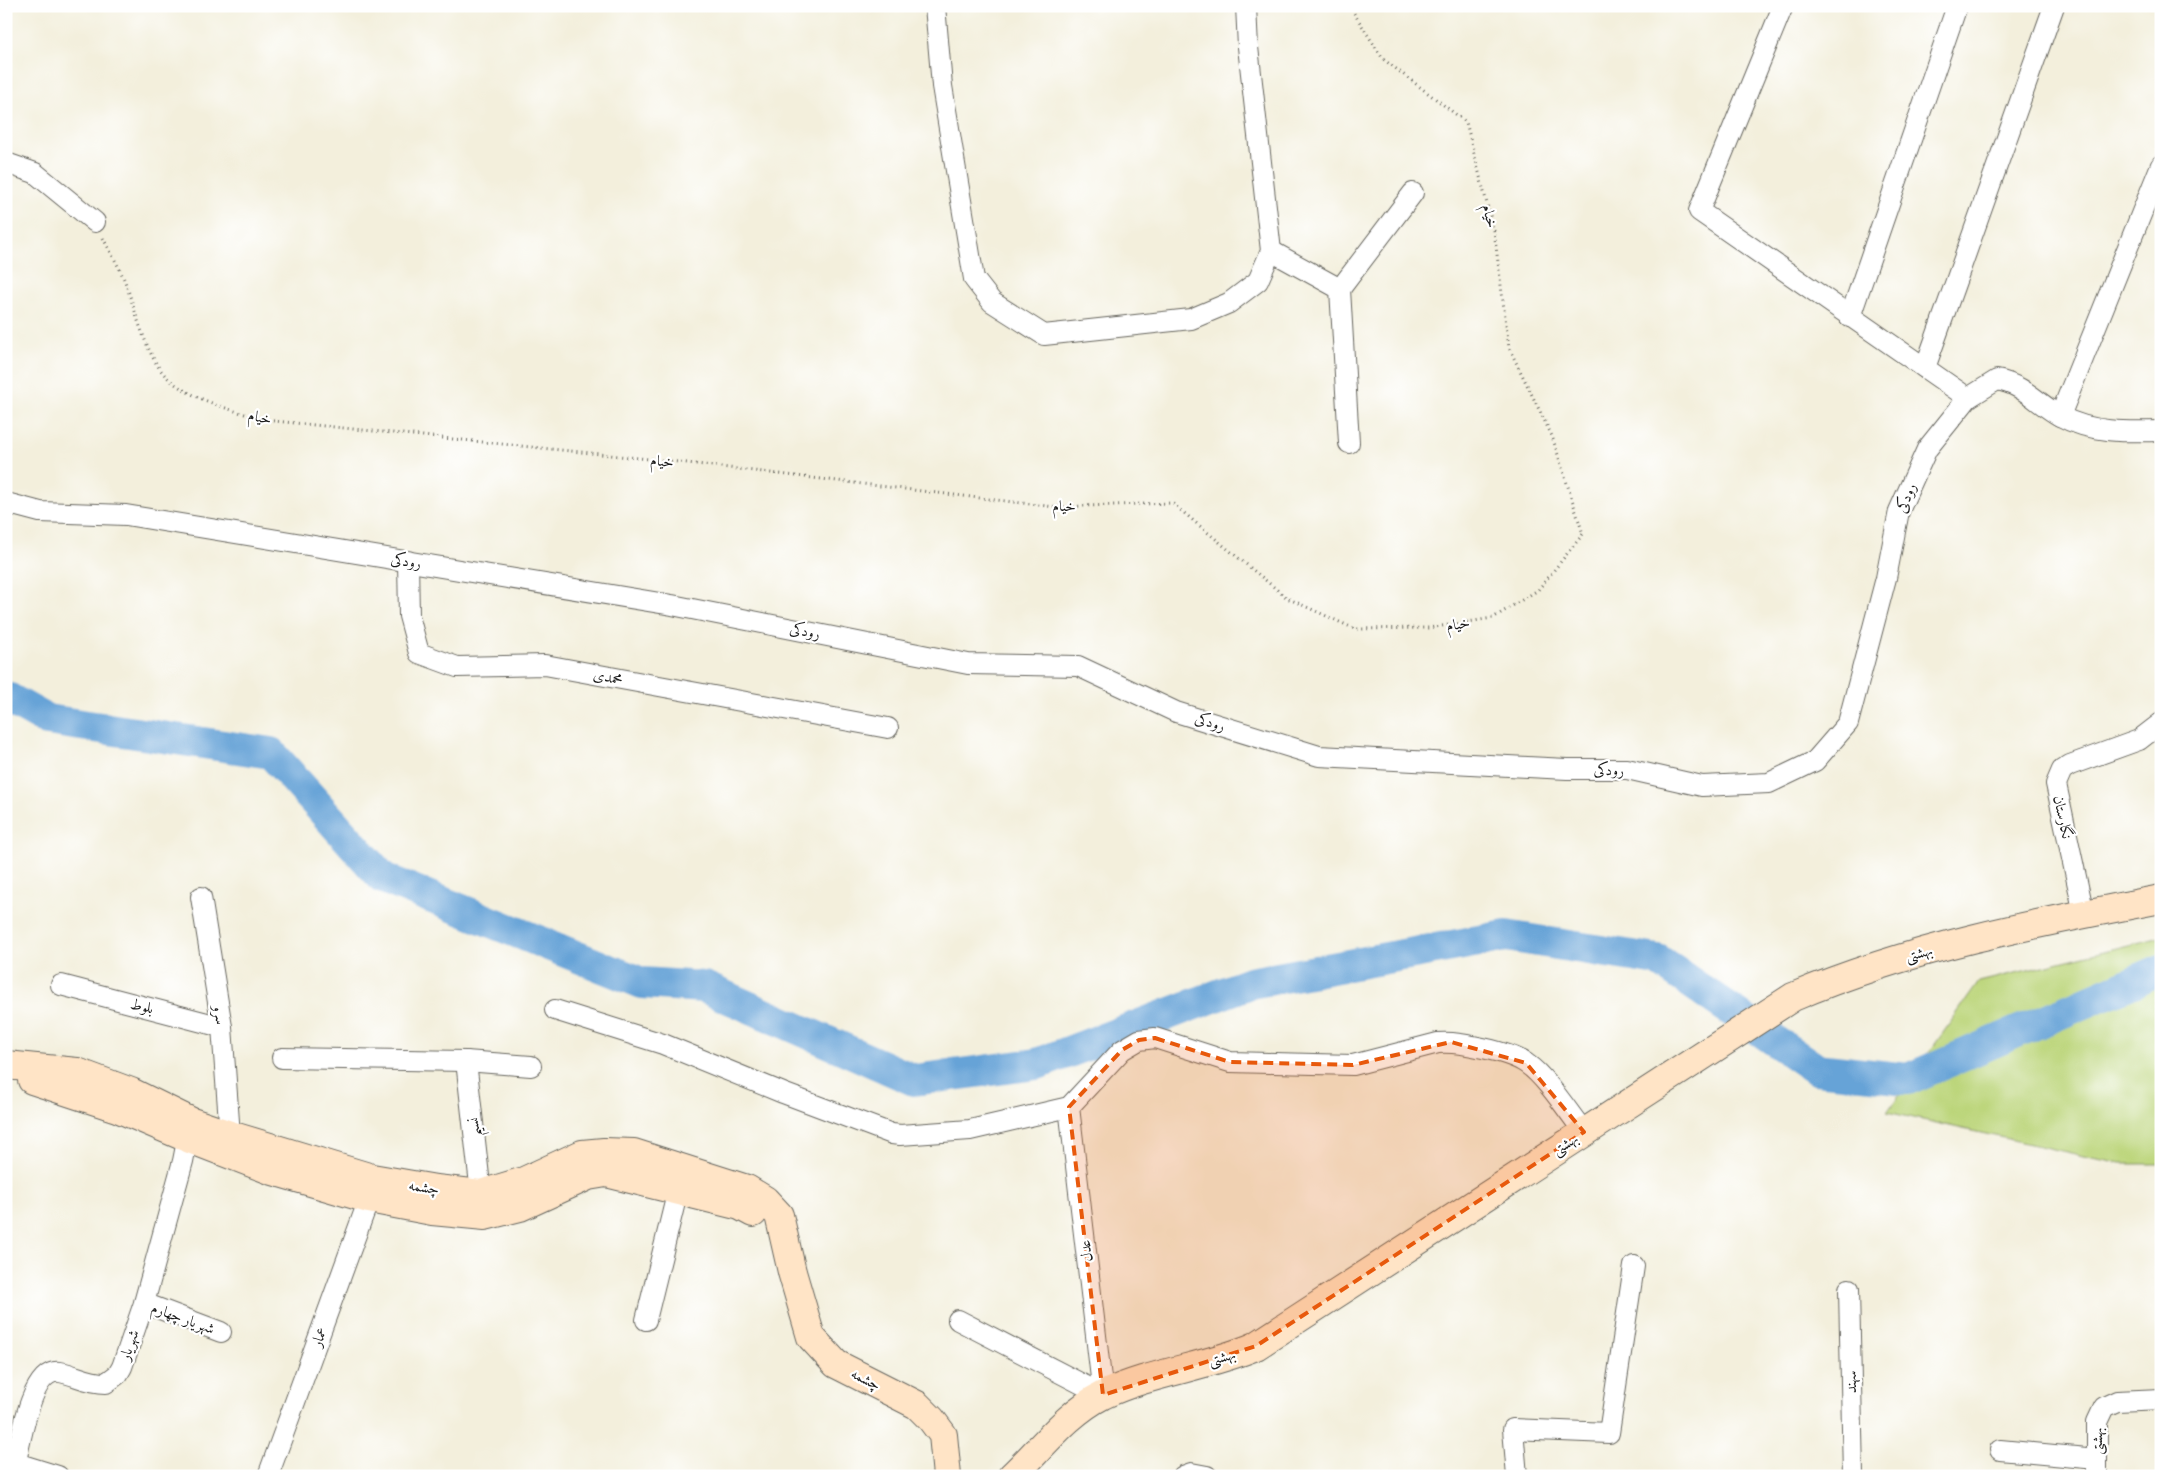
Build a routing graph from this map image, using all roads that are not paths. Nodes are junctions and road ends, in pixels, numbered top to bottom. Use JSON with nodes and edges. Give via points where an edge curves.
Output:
{"nodes":[{"id":1,"x":935,"y":6,"type":"edge"},
{"id":2,"x":1246,"y":6,"type":"edge"},
{"id":3,"x":1783,"y":6,"type":"edge"},
{"id":4,"x":1957,"y":6,"type":"edge"},
{"id":5,"x":2054,"y":6,"type":"edge"},
{"id":6,"x":6,"y":163,"type":"edge"},
{"id":7,"x":2161,"y":165,"type":"edge"},
{"id":8,"x":1413,"y":192,"type":"dead end"},
{"id":9,"x":95,"y":222,"type":"road end"},
{"id":10,"x":1271,"y":251,"type":"junction"},
{"id":11,"x":1340,"y":289,"type":"junction"},
{"id":12,"x":1850,"y":317,"type":"junction"},
{"id":13,"x":1926,"y":368,"type":"junction"},
{"id":14,"x":1968,"y":398,"type":"junction"},
{"id":15,"x":2060,"y":416,"type":"junction"},
{"id":16,"x":2161,"y":431,"type":"edge"},
{"id":17,"x":1349,"y":443,"type":"dead end"},
{"id":18,"x":6,"y":503,"type":"edge"},
{"id":19,"x":408,"y":561,"type":"junction"},
{"id":20,"x":2161,"y":723,"type":"edge"},
{"id":21,"x":888,"y":728,"type":"dead end"},
{"id":22,"x":201,"y":897,"type":"dead end"},
{"id":23,"x":2161,"y":899,"type":"edge"},
{"id":24,"x":2084,"y":914,"type":"junction"},
{"id":25,"x":61,"y":985,"type":"dead end"},
{"id":26,"x":555,"y":1010,"type":"dead end"},
{"id":27,"x":222,"y":1027,"type":"junction"},
{"id":28,"x":282,"y":1058,"type":"dead end"},
{"id":29,"x":466,"y":1061,"type":"junction"},
{"id":30,"x":6,"y":1064,"type":"edge"},
{"id":31,"x":531,"y":1066,"type":"dead end"},
{"id":32,"x":6,"y":1072,"type":"edge"},
{"id":33,"x":1069,"y":1107,"type":"junction"},
{"id":34,"x":189,"y":1130,"type":"junction"},
{"id":35,"x":1584,"y":1132,"type":"junction"},
{"id":36,"x":230,"y":1135,"type":"junction"},
{"id":37,"x":678,"y":1190,"type":"junction"},
{"id":38,"x":481,"y":1194,"type":"junction"},
{"id":39,"x":369,"y":1199,"type":"junction"},
{"id":40,"x":1634,"y":1266,"type":"dead end"},
{"id":41,"x":792,"y":1272,"type":"junction"},
{"id":42,"x":1849,"y":1289,"type":"dead end"},
{"id":43,"x":144,"y":1303,"type":"junction"},
{"id":44,"x":646,"y":1320,"type":"dead end"},
{"id":45,"x":958,"y":1320,"type":"dead end"},
{"id":46,"x":221,"y":1332,"type":"dead end"},
{"id":47,"x":1103,"y":1395,"type":"junction"},
{"id":48,"x":2161,"y":1399,"type":"edge"},
{"id":49,"x":2000,"y":1450,"type":"dead end"},
{"id":50,"x":2097,"y":1467,"type":"edge"},
{"id":51,"x":15,"y":1470,"type":"edge"},
{"id":52,"x":58,"y":1476,"type":"edge"},
{"id":53,"x":268,"y":1476,"type":"edge"},
{"id":54,"x":948,"y":1476,"type":"edge"},
{"id":55,"x":1012,"y":1476,"type":"edge"},
{"id":56,"x":1183,"y":1476,"type":"edge"},
{"id":57,"x":1207,"y":1476,"type":"edge"},
{"id":58,"x":1517,"y":1476,"type":"edge"},
{"id":59,"x":1853,"y":1476,"type":"edge"}],
"edges":[{"from":1,"to":10,"type":"street","via":[[942,86],[974,279],[992,302],[1044,335],[1191,319],[1229,303],[1258,281]]},
{"from":2,"to":10,"type":"street"},
{"from":3,"to":12,"type":"street","via":[[1699,211]]},
{"from":4,"to":12,"type":"street"},
{"from":5,"to":13,"type":"street"},
{"from":6,"to":9,"type":"street","via":[[35,173]]},
{"from":7,"to":15,"type":"street"},
{"from":8,"to":11,"type":"street"},
{"from":10,"to":11,"type":"street"},
{"from":11,"to":17,"type":"street"},
{"from":12,"to":13,"type":"street"},
{"from":13,"to":14,"type":"street"},
{"from":14,"to":15,"type":"street","name":"رودکی","via":[[1997,380],[2012,383]]},
{"from":14,"to":19,"type":"street","name":"رودکی","via":[[1927,450],[1899,511],[1886,578],[1848,723],[1815,761],[1769,783],[1702,786],[1627,770],[1319,756],[1176,712],[1078,666],[968,664],[672,605]]},
{"from":15,"to":16,"type":"street","name":"رودکی","via":[[2120,432]]},
{"from":18,"to":19,"type":"street","name":"رودکی","via":[[40,512],[126,515]]},
{"from":19,"to":21,"type":"street","name":"محمدی","via":[[409,616],[419,653],[457,667],[545,666]]},
{"from":20,"to":24,"type":"street","name":"نگارستان","via":[[2139,740],[2062,770],[2056,784]]},
{"from":22,"to":27,"type":"street","name":"سرو"},
{"from":23,"to":24,"type":"street","name":"بهشتی"},
{"from":24,"to":35,"type":"street","name":"بهشتی","via":[[1993,933],[1903,957],[1837,978],[1793,997]]},
{"from":25,"to":27,"type":"street","name":"بلوط"},
{"from":26,"to":33,"type":"street","via":[[663,1044],[892,1134],[970,1130]]},
{"from":27,"to":36,"type":"street","name":"سرو"},
{"from":28,"to":29,"type":"street"},
{"from":29,"to":31,"type":"street"},
{"from":29,"to":38,"type":"street","name":"نسیم"},
{"from":30,"to":34,"type":"street","name":"چشمه","via":[[77,1072],[131,1092]]},
{"from":32,"to":34,"type":"street","name":"چشمه"},
{"from":33,"to":35,"type":"street","via":[[1122,1050],[1139,1040],[1155,1038],[1230,1062],[1353,1066],[1451,1042],[1482,1048],[1526,1063]]},
{"from":33,"to":47,"type":"street","name":"عدل"},
{"from":34,"to":36,"type":"street","name":"چشمه"},
{"from":34,"to":39,"type":"street","name":"چشمه","via":[[270,1170]]},
{"from":34,"to":43,"type":"street","name":"شهریار"},
{"from":35,"to":47,"type":"street","name":"بهشتی","via":[[1256,1346]]},
{"from":36,"to":38,"type":"street","name":"چشمه","via":[[372,1178]]},
{"from":37,"to":39,"type":"street","name":"چشمه","via":[[606,1174],[588,1176],[520,1208],[485,1216],[432,1211]]},
{"from":37,"to":41,"type":"street","name":"چشمه","via":[[740,1206],[754,1214]]},
{"from":37,"to":44,"type":"street"},
{"from":38,"to":41,"type":"street","name":"چشمه","via":[[524,1182],[582,1154],[634,1153],[747,1189],[765,1200],[779,1215]]},
{"from":39,"to":53,"type":"street","name":"عمار"},
{"from":40,"to":58,"type":"street","via":[[1609,1433],[1513,1429]]},
{"from":41,"to":54,"type":"street","name":"چشمه","via":[[811,1337],[836,1364],[917,1405],[931,1419],[943,1435]]},
{"from":42,"to":59,"type":"street","name":"سهند"},
{"from":43,"to":46,"type":"street","name":"شهریار چهارم"},
{"from":43,"to":51,"type":"street","name":"شهریار","via":[[122,1367],[113,1379],[106,1383],[86,1382],[59,1372],[41,1380],[30,1403]]},
{"from":45,"to":47,"type":"street"},
{"from":47,"to":55,"type":"street","name":"بهشتی","via":[[1071,1416]]},
{"from":48,"to":50,"type":"street","name":"بهشتی","via":[[2117,1401],[2104,1407],[2097,1422]]},
{"from":49,"to":50,"type":"street"},
{"from":51,"to":52,"type":"street"},
{"from":56,"to":57,"type":"street","via":[[1191,1473]]}]}
